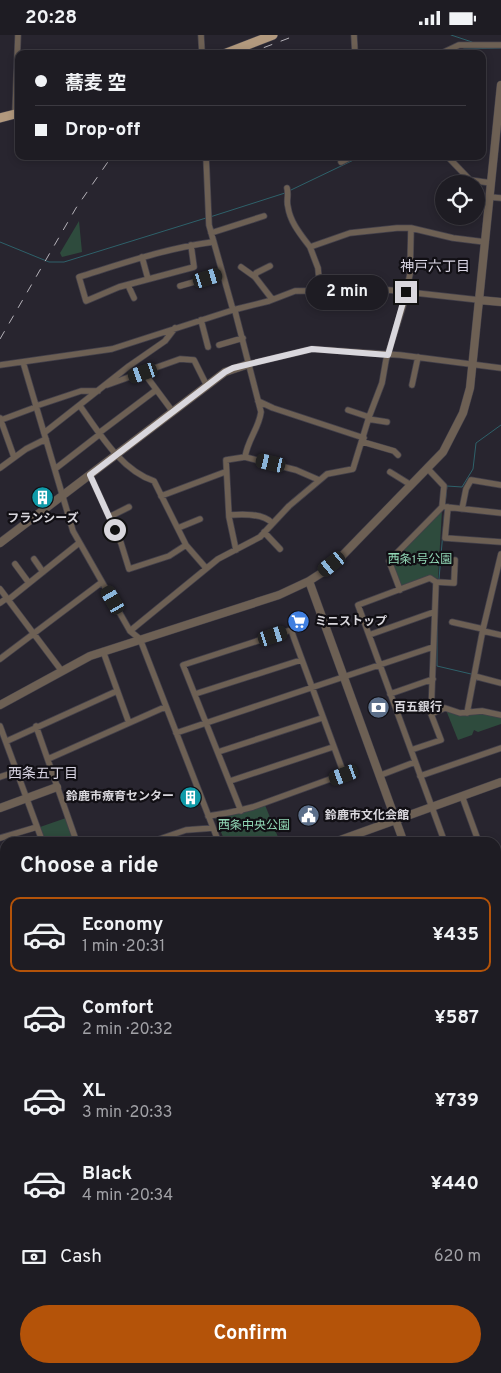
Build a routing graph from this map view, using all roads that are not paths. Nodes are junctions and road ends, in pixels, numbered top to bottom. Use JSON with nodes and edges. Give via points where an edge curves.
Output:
{"nodes":[{"id":1,"x":18,"y":35,"type":"edge"},
{"id":2,"x":201,"y":35,"type":"edge"},
{"id":3,"x":273,"y":35,"type":"edge"},
{"id":4,"x":354,"y":35,"type":"edge"},
{"id":5,"x":501,"y":45,"type":"edge"},
{"id":6,"x":18,"y":50,"type":"edge"},
{"id":7,"x":202,"y":50,"type":"edge"},
{"id":8,"x":234,"y":50,"type":"edge"},
{"id":9,"x":355,"y":50,"type":"edge"},
{"id":10,"x":449,"y":50,"type":"edge"},
{"id":11,"x":501,"y":85,"type":"edge"},
{"id":12,"x":15,"y":114,"type":"edge"},
{"id":13,"x":0,"y":118,"type":"edge"},
{"id":14,"x":498,"y":136,"type":"edge"},
{"id":15,"x":206,"y":160,"type":"edge"},
{"id":16,"x":345,"y":160,"type":"edge"},
{"id":17,"x":451,"y":160,"type":"edge"},
{"id":18,"x":341,"y":162,"type":"dead end"},
{"id":19,"x":491,"y":183,"type":"junction"},
{"id":20,"x":287,"y":187,"type":"dead end"},
{"id":21,"x":489,"y":197,"type":"junction"},
{"id":22,"x":501,"y":197,"type":"edge"},
{"id":23,"x":264,"y":216,"type":"dead end"},
{"id":24,"x":411,"y":228,"type":"junction"},
{"id":25,"x":211,"y":233,"type":"junction"},
{"id":26,"x":485,"y":241,"type":"junction"},
{"id":27,"x":213,"y":242,"type":"junction"},
{"id":28,"x":191,"y":245,"type":"junction"},
{"id":29,"x":310,"y":247,"type":"junction"},
{"id":30,"x":142,"y":257,"type":"junction"},
{"id":31,"x":270,"y":265,"type":"dead end"},
{"id":32,"x":241,"y":267,"type":"dead end"},
{"id":33,"x":222,"y":274,"type":"junction"},
{"id":34,"x":255,"y":277,"type":"junction"},
{"id":35,"x":148,"y":279,"type":"junction"},
{"id":36,"x":128,"y":285,"type":"junction"},
{"id":37,"x":180,"y":286,"type":"dead end"},
{"id":38,"x":320,"y":290,"type":"junction"},
{"id":39,"x":406,"y":292,"type":"junction"},
{"id":40,"x":134,"y":299,"type":"dead end"},
{"id":41,"x":272,"y":299,"type":"junction"},
{"id":42,"x":479,"y":300,"type":"junction"},
{"id":43,"x":501,"y":302,"type":"edge"},
{"id":44,"x":234,"y":310,"type":"junction"},
{"id":45,"x":200,"y":320,"type":"junction"},
{"id":46,"x":176,"y":328,"type":"junction"},
{"id":47,"x":242,"y":338,"type":"junction"},
{"id":48,"x":219,"y":345,"type":"dead end"},
{"id":49,"x":208,"y":347,"type":"dead end"},
{"id":50,"x":388,"y":355,"type":"junction"},
{"id":51,"x":418,"y":357,"type":"junction"},
{"id":52,"x":23,"y":362,"type":"junction"},
{"id":53,"x":249,"y":364,"type":"junction"},
{"id":54,"x":0,"y":365,"type":"edge"},
{"id":55,"x":472,"y":365,"type":"junction"},
{"id":56,"x":501,"y":368,"type":"edge"},
{"id":57,"x":144,"y":373,"type":"junction"},
{"id":58,"x":106,"y":385,"type":"junction"},
{"id":59,"x":207,"y":385,"type":"junction"},
{"id":60,"x":412,"y":385,"type":"dead end"},
{"id":61,"x":156,"y":390,"type":"junction"},
{"id":62,"x":98,"y":391,"type":"junction"},
{"id":63,"x":258,"y":401,"type":"junction"},
{"id":64,"x":80,"y":405,"type":"junction"},
{"id":65,"x":36,"y":407,"type":"junction"},
{"id":66,"x":348,"y":410,"type":"dead end"},
{"id":67,"x":173,"y":412,"type":"junction"},
{"id":68,"x":368,"y":418,"type":"junction"},
{"id":69,"x":0,"y":419,"type":"edge"},
{"id":70,"x":387,"y":422,"type":"dead end"},
{"id":71,"x":100,"y":433,"type":"junction"},
{"id":72,"x":45,"y":436,"type":"junction"},
{"id":73,"x":363,"y":440,"type":"junction"},
{"id":74,"x":117,"y":455,"type":"junction"},
{"id":75,"x":398,"y":455,"type":"dead end"},
{"id":76,"x":14,"y":457,"type":"junction"},
{"id":77,"x":245,"y":457,"type":"junction"},
{"id":78,"x":0,"y":468,"type":"edge"},
{"id":79,"x":55,"y":469,"type":"junction"},
{"id":80,"x":428,"y":469,"type":"junction"},
{"id":81,"x":225,"y":471,"type":"junction"},
{"id":82,"x":390,"y":472,"type":"dead end"},
{"id":83,"x":90,"y":475,"type":"junction"},
{"id":84,"x":319,"y":481,"type":"junction"},
{"id":85,"x":411,"y":485,"type":"junction"},
{"id":86,"x":501,"y":485,"type":"edge"},
{"id":87,"x":63,"y":496,"type":"junction"},
{"id":88,"x":161,"y":496,"type":"junction"},
{"id":89,"x":130,"y":507,"type":"dead end"},
{"id":90,"x":445,"y":507,"type":"junction"},
{"id":91,"x":462,"y":509,"type":"junction"},
{"id":92,"x":501,"y":513,"type":"edge"},
{"id":93,"x":229,"y":515,"type":"junction"},
{"id":94,"x":109,"y":517,"type":"junction"},
{"id":95,"x":200,"y":519,"type":"dead end"},
{"id":96,"x":272,"y":523,"type":"junction"},
{"id":97,"x":178,"y":528,"type":"junction"},
{"id":98,"x":264,"y":532,"type":"junction"},
{"id":99,"x":501,"y":542,"type":"edge"},
{"id":100,"x":0,"y":543,"type":"edge"},
{"id":101,"x":79,"y":543,"type":"junction"},
{"id":102,"x":186,"y":545,"type":"junction"},
{"id":103,"x":280,"y":549,"type":"dead end"},
{"id":104,"x":236,"y":550,"type":"junction"},
{"id":105,"x":501,"y":554,"type":"edge"},
{"id":106,"x":34,"y":559,"type":"dead end"},
{"id":107,"x":455,"y":561,"type":"dead end"},
{"id":108,"x":14,"y":564,"type":"dead end"},
{"id":109,"x":206,"y":568,"type":"junction"},
{"id":110,"x":43,"y":572,"type":"junction"},
{"id":111,"x":309,"y":581,"type":"junction"},
{"id":112,"x":102,"y":582,"type":"junction"},
{"id":113,"x":439,"y":582,"type":"junction"},
{"id":114,"x":29,"y":583,"type":"junction"},
{"id":115,"x":0,"y":589,"type":"edge"},
{"id":116,"x":400,"y":589,"type":"junction"},
{"id":117,"x":8,"y":599,"type":"junction"},
{"id":118,"x":0,"y":603,"type":"edge"},
{"id":119,"x":434,"y":612,"type":"junction"},
{"id":120,"x":452,"y":622,"type":"dead end"},
{"id":121,"x":483,"y":630,"type":"junction"},
{"id":122,"x":130,"y":631,"type":"junction"},
{"id":123,"x":34,"y":633,"type":"junction"},
{"id":124,"x":369,"y":635,"type":"junction"},
{"id":125,"x":501,"y":635,"type":"edge"},
{"id":126,"x":140,"y":639,"type":"junction"},
{"id":127,"x":433,"y":647,"type":"junction"},
{"id":128,"x":103,"y":651,"type":"junction"},
{"id":129,"x":0,"y":659,"type":"edge"},
{"id":130,"x":301,"y":659,"type":"junction"},
{"id":131,"x":379,"y":665,"type":"junction"},
{"id":132,"x":61,"y":670,"type":"junction"},
{"id":133,"x":474,"y":675,"type":"junction"},
{"id":134,"x":344,"y":677,"type":"junction"},
{"id":135,"x":433,"y":679,"type":"junction"},
{"id":136,"x":501,"y":683,"type":"edge"},
{"id":137,"x":312,"y":689,"type":"junction"},
{"id":138,"x":117,"y":691,"type":"junction"},
{"id":139,"x":195,"y":694,"type":"junction"},
{"id":140,"x":390,"y":694,"type":"junction"},
{"id":141,"x":0,"y":705,"type":"edge"},
{"id":142,"x":165,"y":707,"type":"junction"},
{"id":143,"x":467,"y":713,"type":"junction"},
{"id":144,"x":431,"y":714,"type":"junction"},
{"id":145,"x":501,"y":715,"type":"edge"},
{"id":146,"x":322,"y":718,"type":"junction"},
{"id":147,"x":129,"y":723,"type":"junction"},
{"id":148,"x":207,"y":724,"type":"junction"},
{"id":149,"x":0,"y":726,"type":"edge"},
{"id":150,"x":36,"y":726,"type":"junction"},
{"id":151,"x":176,"y":733,"type":"junction"},
{"id":152,"x":7,"y":741,"type":"junction"},
{"id":153,"x":334,"y":747,"type":"junction"},
{"id":154,"x":501,"y":748,"type":"edge"},
{"id":155,"x":411,"y":750,"type":"junction"},
{"id":156,"x":218,"y":752,"type":"junction"},
{"id":157,"x":48,"y":759,"type":"junction"},
{"id":158,"x":415,"y":762,"type":"junction"},
{"id":159,"x":18,"y":771,"type":"junction"},
{"id":160,"x":381,"y":775,"type":"junction"},
{"id":161,"x":420,"y":776,"type":"junction"},
{"id":162,"x":0,"y":777,"type":"edge"},
{"id":163,"x":230,"y":781,"type":"junction"},
{"id":164,"x":501,"y":782,"type":"edge"},
{"id":165,"x":57,"y":787,"type":"junction"},
{"id":166,"x":462,"y":796,"type":"junction"},
{"id":167,"x":27,"y":798,"type":"junction"},
{"id":168,"x":432,"y":806,"type":"junction"},
{"id":169,"x":0,"y":807,"type":"edge"},
{"id":170,"x":241,"y":811,"type":"junction"},
{"id":171,"x":208,"y":816,"type":"junction"},
{"id":172,"x":397,"y":819,"type":"junction"},
{"id":173,"x":37,"y":827,"type":"junction"},
{"id":174,"x":213,"y":828,"type":"junction"},
{"id":175,"x":3,"y":837,"type":"edge"},
{"id":176,"x":41,"y":837,"type":"edge"},
{"id":177,"x":75,"y":837,"type":"edge"},
{"id":178,"x":167,"y":837,"type":"edge"},
{"id":179,"x":217,"y":837,"type":"edge"},
{"id":180,"x":348,"y":837,"type":"edge"},
{"id":181,"x":402,"y":837,"type":"edge"},
{"id":182,"x":443,"y":837,"type":"edge"},
{"id":183,"x":477,"y":837,"type":"edge"}],
"edges":[{"from":1,"to":6,"type":"street"},
{"from":2,"to":7,"type":"street"},
{"from":3,"to":8,"type":"main road"},
{"from":4,"to":9,"type":"street"},
{"from":5,"to":10,"type":"street","via":[[460,45]]},
{"from":11,"to":14,"type":"street"},
{"from":12,"to":13,"type":"main road"},
{"from":14,"to":19,"type":"street"},
{"from":15,"to":25,"type":"street"},
{"from":16,"to":18,"type":"street"},
{"from":17,"to":19,"type":"street","via":[[470,180]]},
{"from":19,"to":21,"type":"street"},
{"from":20,"to":29,"type":"street","via":[[290,197],[287,206]]},
{"from":21,"to":22,"type":"street"},
{"from":21,"to":26,"type":"street"},
{"from":23,"to":25,"type":"street"},
{"from":24,"to":26,"type":"street","via":[[453,239]]},
{"from":24,"to":29,"type":"street","via":[[371,229]]},
{"from":24,"to":39,"type":"street","via":[[410,274]]},
{"from":25,"to":27,"type":"street"},
{"from":26,"to":42,"type":"street"},
{"from":27,"to":28,"type":"street"},
{"from":27,"to":33,"type":"street"},
{"from":28,"to":30,"type":"street"},
{"from":28,"to":35,"type":"street","via":[[194,267]]},
{"from":29,"to":38,"type":"street","via":[[318,268]]},
{"from":30,"to":35,"type":"street"},
{"from":30,"to":36,"type":"street","via":[[79,277],[86,301]]},
{"from":31,"to":34,"type":"street"},
{"from":32,"to":34,"type":"street"},
{"from":33,"to":37,"type":"street"},
{"from":33,"to":44,"type":"street"},
{"from":34,"to":41,"type":"street"},
{"from":35,"to":36,"type":"street"},
{"from":36,"to":40,"type":"street"},
{"from":38,"to":39,"type":"street"},
{"from":38,"to":41,"type":"street","via":[[287,292]]},
{"from":39,"to":42,"type":"street"},
{"from":39,"to":50,"type":"street"},
{"from":41,"to":44,"type":"street"},
{"from":42,"to":43,"type":"street"},
{"from":42,"to":55,"type":"street"},
{"from":44,"to":45,"type":"street"},
{"from":44,"to":47,"type":"street"},
{"from":45,"to":46,"type":"street"},
{"from":45,"to":49,"type":"street"},
{"from":46,"to":52,"type":"street","via":[[112,349]]},
{"from":46,"to":58,"type":"street","via":[[165,341]]},
{"from":47,"to":48,"type":"street"},
{"from":47,"to":53,"type":"street"},
{"from":50,"to":51,"type":"street"},
{"from":50,"to":53,"type":"street","via":[[312,349]]},
{"from":50,"to":68,"type":"street","via":[[382,383]]},
{"from":51,"to":55,"type":"street"},
{"from":51,"to":60,"type":"street"},
{"from":52,"to":54,"type":"street"},
{"from":52,"to":65,"type":"street"},
{"from":53,"to":59,"type":"street","via":[[225,372]]},
{"from":53,"to":63,"type":"street"},
{"from":55,"to":56,"type":"street"},
{"from":55,"to":80,"type":"street","via":[[470,388],[460,419],[443,452]]},
{"from":57,"to":58,"type":"street"},
{"from":57,"to":59,"type":"street","via":[[180,359],[194,360]]},
{"from":57,"to":61,"type":"street"},
{"from":58,"to":62,"type":"street"},
{"from":59,"to":67,"type":"street"},
{"from":61,"to":67,"type":"street"},
{"from":61,"to":71,"type":"street"},
{"from":62,"to":64,"type":"street"},
{"from":62,"to":65,"type":"street","via":[[86,389]]},
{"from":63,"to":73,"type":"street"},
{"from":63,"to":77,"type":"street","via":[[259,423],[248,442]]},
{"from":64,"to":71,"type":"street"},
{"from":64,"to":72,"type":"street"},
{"from":65,"to":69,"type":"street"},
{"from":65,"to":72,"type":"street"},
{"from":66,"to":68,"type":"street"},
{"from":67,"to":74,"type":"street"},
{"from":68,"to":70,"type":"street"},
{"from":68,"to":73,"type":"street"},
{"from":69,"to":76,"type":"street"},
{"from":71,"to":74,"type":"street"},
{"from":71,"to":79,"type":"street"},
{"from":72,"to":76,"type":"street"},
{"from":72,"to":79,"type":"street"},
{"from":73,"to":75,"type":"street"},
{"from":73,"to":84,"type":"street","via":[[353,469],[335,471]]},
{"from":74,"to":83,"type":"street"},
{"from":74,"to":88,"type":"street","via":[[140,477],[154,481]]},
{"from":76,"to":78,"type":"street"},
{"from":77,"to":81,"type":"street","via":[[226,460]]},
{"from":77,"to":84,"type":"street","via":[[296,469]]},
{"from":79,"to":87,"type":"street"},
{"from":80,"to":85,"type":"street"},
{"from":80,"to":90,"type":"street","via":[[444,486]]},
{"from":81,"to":88,"type":"street"},
{"from":81,"to":93,"type":"street"},
{"from":82,"to":85,"type":"street"},
{"from":83,"to":87,"type":"street"},
{"from":83,"to":94,"type":"street"},
{"from":84,"to":96,"type":"street"},
{"from":85,"to":111,"type":"street","via":[[338,559]]},
{"from":86,"to":91,"type":"street","via":[[471,480]]},
{"from":87,"to":100,"type":"street"},
{"from":87,"to":101,"type":"street"},
{"from":88,"to":97,"type":"street"},
{"from":89,"to":94,"type":"street"},
{"from":90,"to":91,"type":"street"},
{"from":90,"to":99,"type":"street","via":[[445,538]]},
{"from":90,"to":116,"type":"street","via":[[390,561]]},
{"from":91,"to":92,"type":"street"},
{"from":93,"to":96,"type":"street","via":[[254,515]]},
{"from":93,"to":104,"type":"street"},
{"from":94,"to":102,"type":"street","via":[[128,569],[169,556]]},
{"from":95,"to":97,"type":"street"},
{"from":96,"to":98,"type":"street"},
{"from":97,"to":102,"type":"street"},
{"from":98,"to":103,"type":"street"},
{"from":98,"to":104,"type":"street"},
{"from":101,"to":110,"type":"street"},
{"from":101,"to":112,"type":"street"},
{"from":102,"to":109,"type":"street"},
{"from":104,"to":109,"type":"street"},
{"from":105,"to":121,"type":"street"},
{"from":106,"to":110,"type":"street"},
{"from":107,"to":113,"type":"street","via":[[454,583]]},
{"from":108,"to":114,"type":"street"},
{"from":109,"to":122,"type":"street"},
{"from":110,"to":114,"type":"street"},
{"from":111,"to":126,"type":"street","via":[[279,595]]},
{"from":111,"to":134,"type":"street"},
{"from":112,"to":122,"type":"street"},
{"from":112,"to":123,"type":"street"},
{"from":113,"to":116,"type":"street","via":[[430,579]]},
{"from":113,"to":119,"type":"street"},
{"from":114,"to":117,"type":"street"},
{"from":115,"to":117,"type":"street"},
{"from":116,"to":124,"type":"street","via":[[358,605]]},
{"from":117,"to":118,"type":"street"},
{"from":117,"to":123,"type":"street"},
{"from":119,"to":124,"type":"street"},
{"from":119,"to":127,"type":"street"},
{"from":120,"to":121,"type":"street"},
{"from":121,"to":125,"type":"street"},
{"from":121,"to":133,"type":"street"},
{"from":122,"to":126,"type":"street"},
{"from":123,"to":129,"type":"street"},
{"from":123,"to":132,"type":"street"},
{"from":124,"to":131,"type":"street"},
{"from":126,"to":128,"type":"street"},
{"from":126,"to":142,"type":"street"},
{"from":127,"to":131,"type":"street"},
{"from":127,"to":135,"type":"street"},
{"from":128,"to":132,"type":"street"},
{"from":128,"to":138,"type":"street"},
{"from":130,"to":137,"type":"street"},
{"from":130,"to":139,"type":"street"},
{"from":130,"to":139,"type":"street","via":[[291,631],[183,665]]},
{"from":131,"to":134,"type":"street"},
{"from":131,"to":140,"type":"street"},
{"from":132,"to":141,"type":"street"},
{"from":133,"to":136,"type":"street"},
{"from":133,"to":143,"type":"street"},
{"from":134,"to":137,"type":"street"},
{"from":134,"to":160,"type":"street"},
{"from":135,"to":140,"type":"street"},
{"from":135,"to":144,"type":"street"},
{"from":137,"to":146,"type":"street"},
{"from":137,"to":148,"type":"street"},
{"from":138,"to":147,"type":"street"},
{"from":138,"to":150,"type":"street"},
{"from":139,"to":148,"type":"street"},
{"from":140,"to":155,"type":"street"},
{"from":142,"to":147,"type":"street"},
{"from":142,"to":151,"type":"street"},
{"from":143,"to":144,"type":"street","via":[[445,708]]},
{"from":143,"to":145,"type":"street","via":[[482,711]]},
{"from":144,"to":155,"type":"street","via":[[441,740]]},
{"from":146,"to":153,"type":"street"},
{"from":146,"to":156,"type":"street"},
{"from":147,"to":157,"type":"street"},
{"from":148,"to":151,"type":"street"},
{"from":148,"to":156,"type":"street"},
{"from":149,"to":152,"type":"street"},
{"from":150,"to":152,"type":"street"},
{"from":150,"to":157,"type":"street"},
{"from":151,"to":171,"type":"street"},
{"from":152,"to":159,"type":"street"},
{"from":153,"to":163,"type":"street"},
{"from":153,"to":170,"type":"street","via":[[344,775]]},
{"from":154,"to":161,"type":"street"},
{"from":155,"to":158,"type":"street"},
{"from":156,"to":163,"type":"street"},
{"from":157,"to":165,"type":"street"},
{"from":158,"to":160,"type":"street"},
{"from":158,"to":161,"type":"street"},
{"from":159,"to":162,"type":"street"},
{"from":159,"to":167,"type":"street"},
{"from":160,"to":172,"type":"street"},
{"from":161,"to":168,"type":"street"},
{"from":163,"to":170,"type":"street"},
{"from":164,"to":166,"type":"street"},
{"from":165,"to":167,"type":"street"},
{"from":165,"to":177,"type":"street"},
{"from":166,"to":168,"type":"street"},
{"from":166,"to":183,"type":"street"},
{"from":167,"to":169,"type":"street"},
{"from":167,"to":173,"type":"street"},
{"from":168,"to":172,"type":"street"},
{"from":168,"to":182,"type":"street"},
{"from":170,"to":171,"type":"street"},
{"from":171,"to":174,"type":"street"},
{"from":172,"to":180,"type":"street"},
{"from":172,"to":181,"type":"street"},
{"from":173,"to":175,"type":"street"},
{"from":173,"to":176,"type":"street"},
{"from":174,"to":178,"type":"street"},
{"from":174,"to":179,"type":"street"}]}
